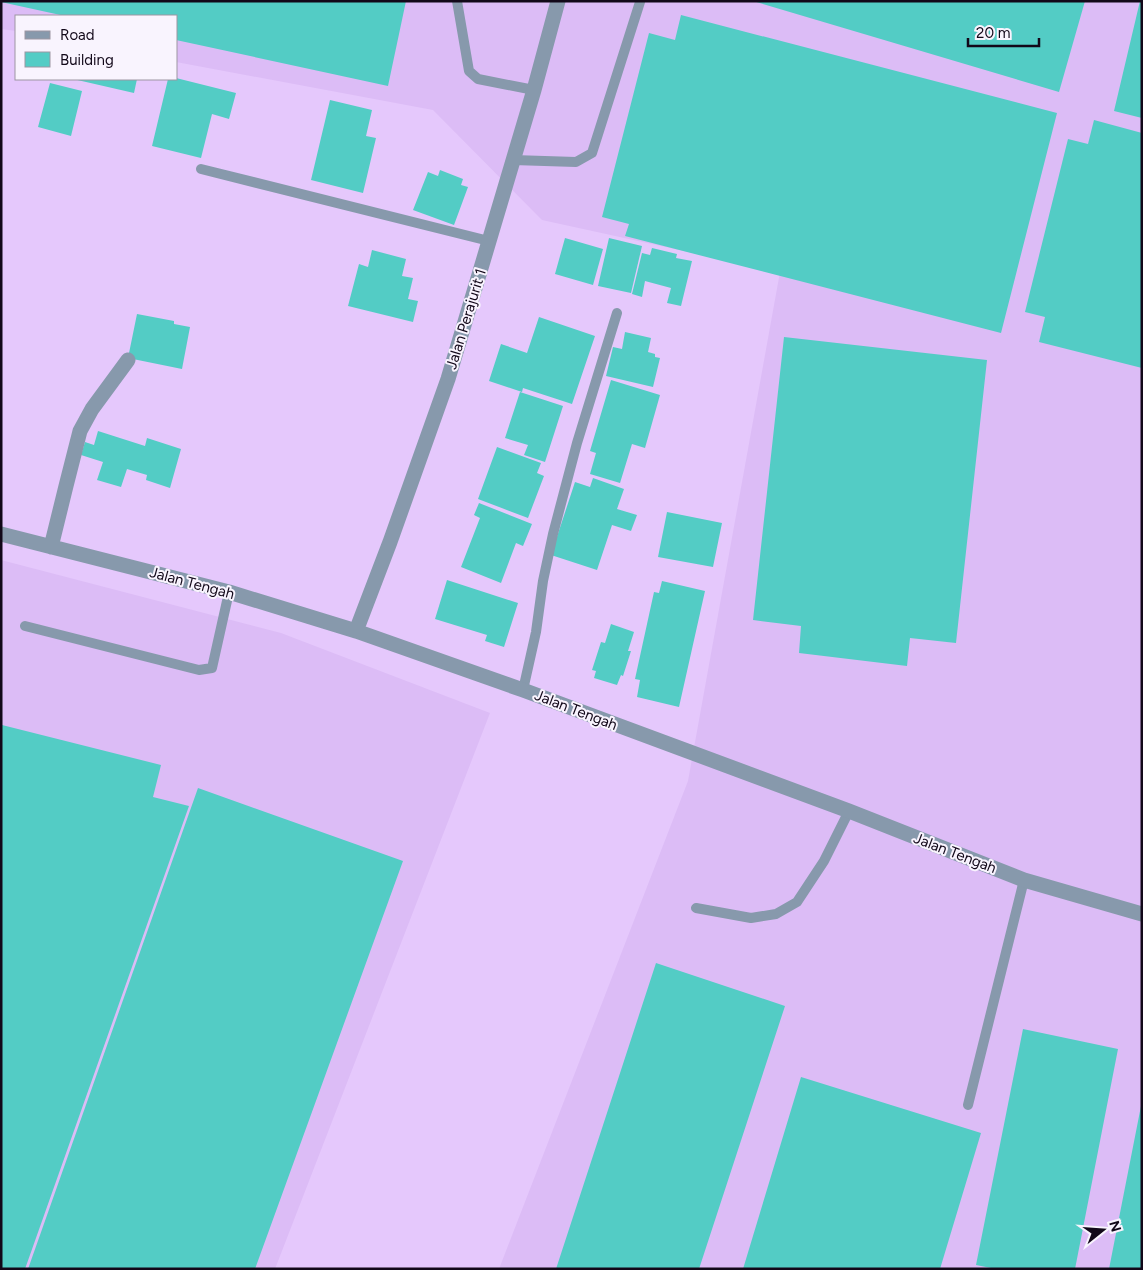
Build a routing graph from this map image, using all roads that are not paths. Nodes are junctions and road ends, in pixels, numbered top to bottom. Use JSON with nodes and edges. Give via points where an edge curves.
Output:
{"nodes":[{"id":1,"x":457,"y":1,"type":"edge"},
{"id":2,"x":558,"y":1,"type":"edge"},
{"id":3,"x":640,"y":2,"type":"edge"},
{"id":4,"x":534,"y":90,"type":"junction"},
{"id":5,"x":513,"y":160,"type":"junction"},
{"id":6,"x":201,"y":169,"type":"dead end"},
{"id":7,"x":489,"y":241,"type":"junction"},
{"id":8,"x":617,"y":313,"type":"dead end"},
{"id":9,"x":128,"y":360,"type":"dead end"},
{"id":10,"x":1,"y":534,"type":"edge"},
{"id":11,"x":51,"y":547,"type":"junction"},
{"id":12,"x":229,"y":592,"type":"junction"},
{"id":13,"x":24,"y":626,"type":"dead end"},
{"id":14,"x":356,"y":631,"type":"junction"},
{"id":15,"x":523,"y":690,"type":"junction"},
{"id":16,"x":848,"y":811,"type":"junction"},
{"id":17,"x":1024,"y":880,"type":"junction"},
{"id":18,"x":696,"y":908,"type":"dead end"},
{"id":19,"x":1142,"y":914,"type":"edge"},
{"id":20,"x":968,"y":1104,"type":"dead end"}],
"edges":[{"from":1,"to":4,"type":"lane","via":[[469,71],[478,79]]},
{"from":2,"to":4,"type":"street","name":"Jalan Perajurit 1"},
{"from":3,"to":5,"type":"lane","via":[[592,153],[576,162]]},
{"from":4,"to":5,"type":"street","name":"Jalan Perajurit 1"},
{"from":5,"to":7,"type":"street","name":"Jalan Perajurit 1"},
{"from":6,"to":7,"type":"lane"},
{"from":7,"to":14,"type":"street","name":"Jalan Perajurit 1","via":[[438,406]]},
{"from":8,"to":15,"type":"lane","via":[[553,534]]},
{"from":9,"to":11,"type":"street","via":[[92,409],[80,432]]},
{"from":10,"to":11,"type":"street","name":"Jalan Tengah"},
{"from":11,"to":12,"type":"street","name":"Jalan Tengah"},
{"from":12,"to":13,"type":"lane","via":[[212,668],[199,670]]},
{"from":12,"to":14,"type":"street","name":"Jalan Tengah"},
{"from":14,"to":15,"type":"street","name":"Jalan Tengah"},
{"from":15,"to":16,"type":"street","name":"Jalan Tengah"},
{"from":16,"to":17,"type":"street","name":"Jalan Tengah"},
{"from":16,"to":18,"type":"lane","via":[[824,861],[797,902],[776,914],[751,918]]},
{"from":17,"to":19,"type":"street","name":"Jalan Tengah"},
{"from":17,"to":20,"type":"lane"}]}
